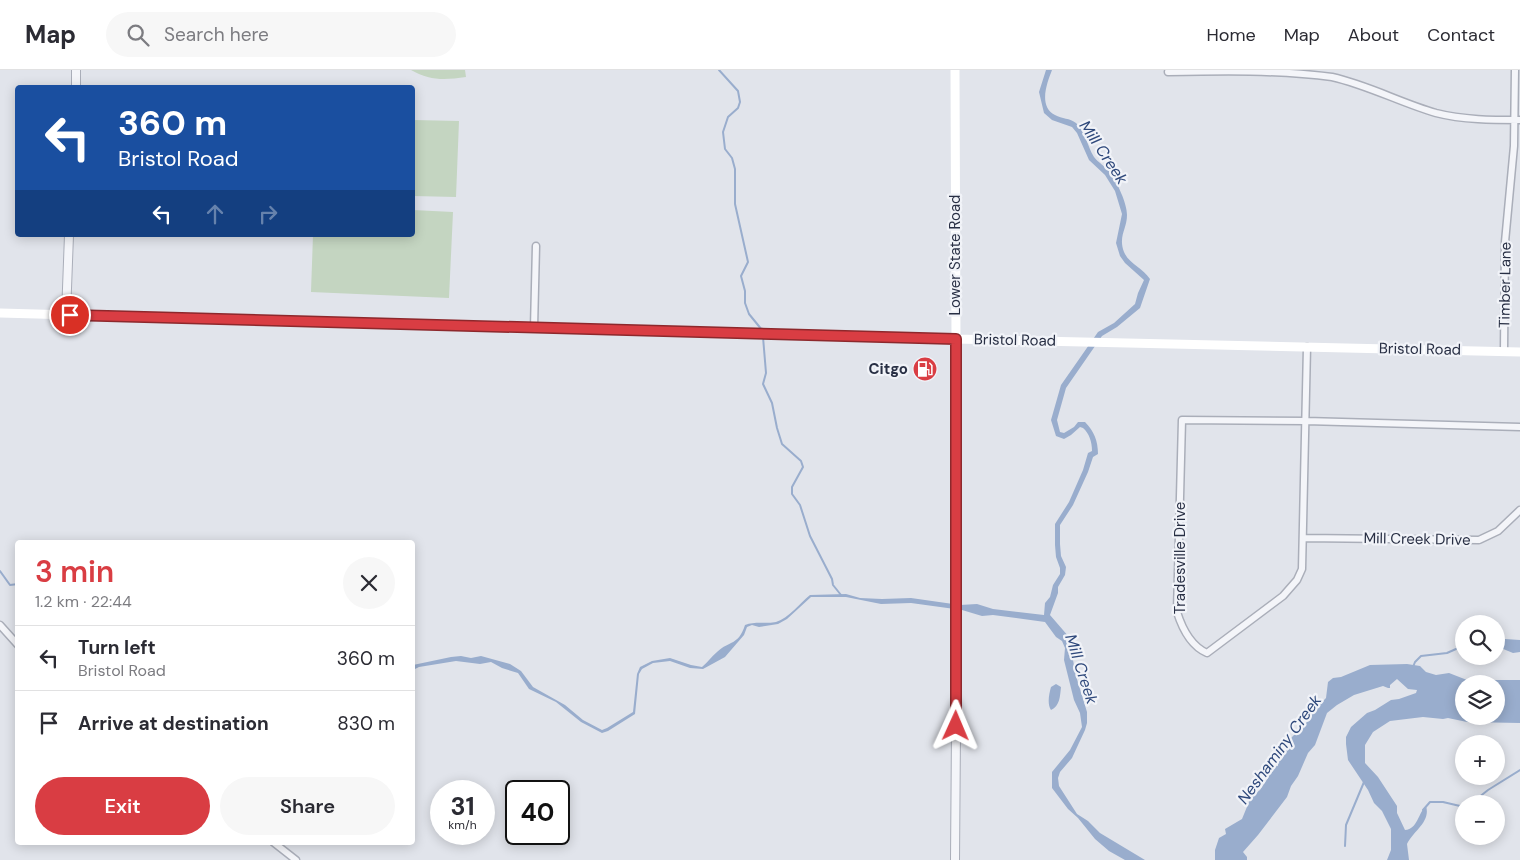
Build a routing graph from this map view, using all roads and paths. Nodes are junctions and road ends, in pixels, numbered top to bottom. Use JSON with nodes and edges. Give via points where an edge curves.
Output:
{"nodes":[{"id":1,"x":76,"y":70,"type":"edge"},
{"id":2,"x":955,"y":70,"type":"edge"},
{"id":3,"x":1515,"y":70,"type":"edge"},
{"id":4,"x":1168,"y":72,"type":"dead end"},
{"id":5,"x":76,"y":85,"type":"edge"},
{"id":6,"x":1517,"y":120,"type":"edge"},
{"id":7,"x":69,"y":237,"type":"edge"},
{"id":8,"x":536,"y":246,"type":"dead end"},
{"id":9,"x":0,"y":313,"type":"edge"},
{"id":10,"x":66,"y":315,"type":"junction"},
{"id":11,"x":534,"y":328,"type":"junction"},
{"id":12,"x":956,"y":339,"type":"junction"},
{"id":13,"x":1308,"y":347,"type":"junction"},
{"id":14,"x":1504,"y":351,"type":"junction"},
{"id":15,"x":1520,"y":352,"type":"edge"},
{"id":16,"x":1306,"y":421,"type":"junction"},
{"id":17,"x":1520,"y":427,"type":"edge"},
{"id":18,"x":1520,"y":510,"type":"edge"},
{"id":19,"x":1302,"y":538,"type":"junction"},
{"id":20,"x":0,"y":625,"type":"edge"},
{"id":21,"x":15,"y":641,"type":"edge"},
{"id":22,"x":277,"y":845,"type":"edge"},
{"id":23,"x":296,"y":860,"type":"edge"},
{"id":24,"x":955,"y":860,"type":"edge"}],
"edges":[{"from":1,"to":5,"type":"street"},
{"from":2,"to":12,"type":"main road","name":"Lower State Road"},
{"from":3,"to":6,"type":"street","name":"Timber Lane"},
{"from":4,"to":6,"type":"street","via":[[1312,74],[1352,82],[1437,113]]},
{"from":6,"to":14,"type":"street","name":"Timber Lane","via":[[1506,242]]},
{"from":7,"to":10,"type":"street"},
{"from":8,"to":11,"type":"street"},
{"from":9,"to":10,"type":"main road","name":"Bristol Road"},
{"from":10,"to":11,"type":"main road","name":"Bristol Road"},
{"from":11,"to":12,"type":"main road","name":"Bristol Road"},
{"from":12,"to":13,"type":"main road","name":"Bristol Road"},
{"from":12,"to":24,"type":"street","name":"Lower State Road"},
{"from":13,"to":14,"type":"main road","name":"Bristol Road"},
{"from":13,"to":16,"type":"street","name":"Tradesville Drive"},
{"from":14,"to":15,"type":"main road","name":"Bristol Road"},
{"from":16,"to":17,"type":"street"},
{"from":16,"to":19,"type":"street","name":"Tradesville Drive"},
{"from":16,"to":19,"type":"street","name":"Tradesville Drive","via":[[1182,420],[1177,612],[1189,638],[1206,653],[1283,596],[1302,569]]},
{"from":18,"to":19,"type":"street","name":"Mill Creek Drive","via":[[1498,531],[1479,540]]},
{"from":20,"to":21,"type":"street"},
{"from":22,"to":23,"type":"street"}]}
